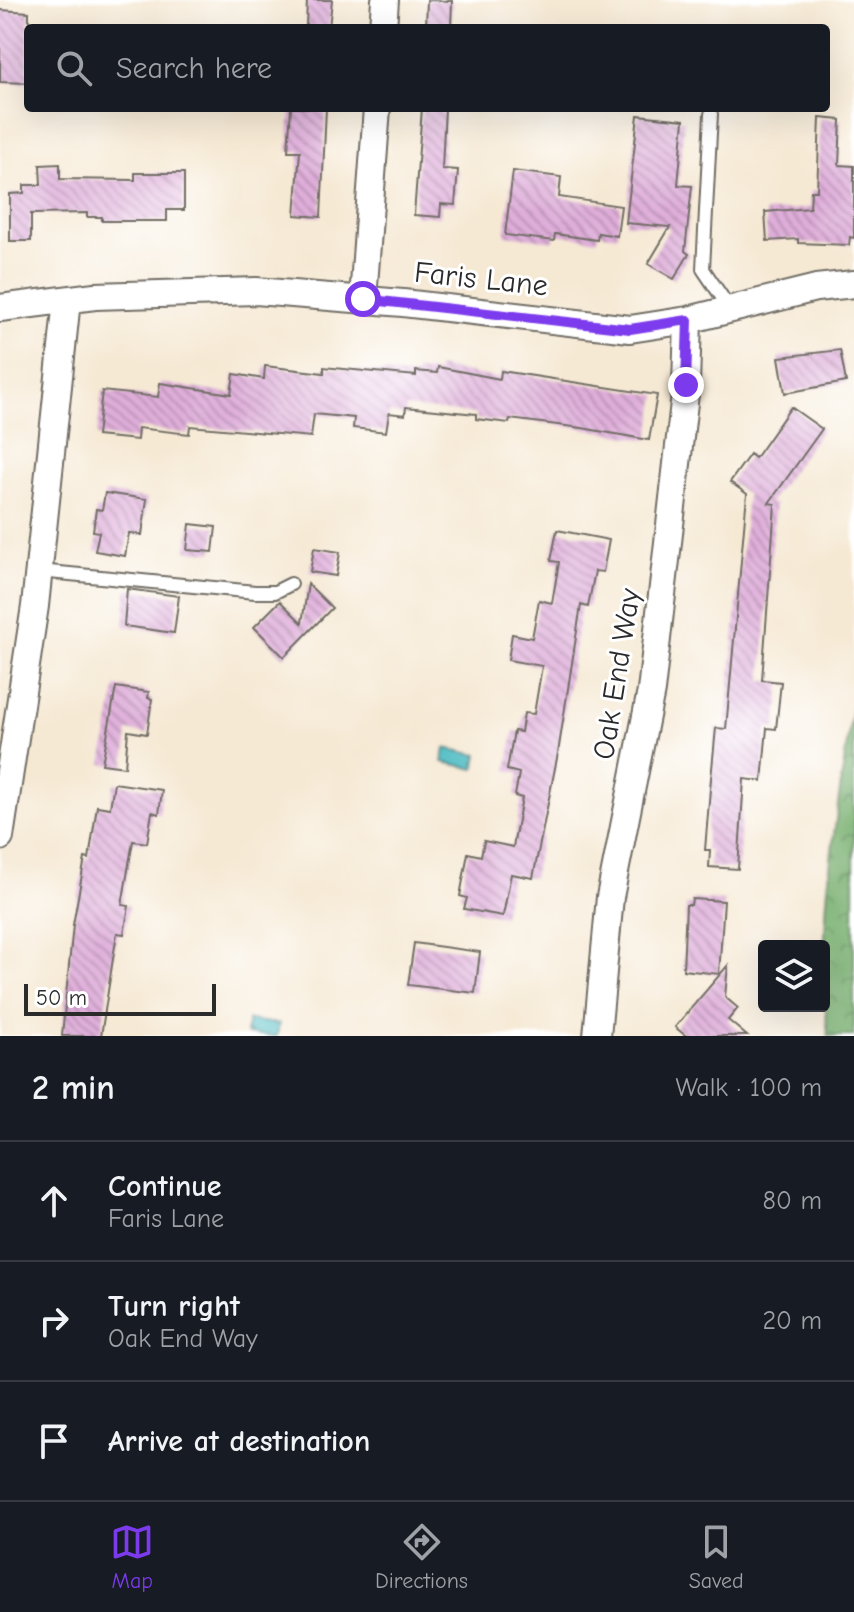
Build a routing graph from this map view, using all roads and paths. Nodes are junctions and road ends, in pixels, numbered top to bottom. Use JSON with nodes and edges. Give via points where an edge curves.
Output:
{"nodes":[{"id":1,"x":385,"y":0,"type":"edge"},
{"id":2,"x":383,"y":24,"type":"edge"},
{"id":3,"x":377,"y":112,"type":"edge"},
{"id":4,"x":711,"y":114,"type":"dead end"},
{"id":5,"x":854,"y":284,"type":"edge"},
{"id":6,"x":363,"y":299,"type":"junction"},
{"id":7,"x":67,"y":300,"type":"junction"},
{"id":8,"x":0,"y":308,"type":"edge"},
{"id":9,"x":730,"y":309,"type":"junction"},
{"id":10,"x":688,"y":320,"type":"junction"},
{"id":11,"x":39,"y":571,"type":"junction"},
{"id":12,"x":291,"y":584,"type":"dead end"},
{"id":13,"x":0,"y":837,"type":"edge"},
{"id":14,"x":597,"y":1036,"type":"edge"}],
"edges":[{"from":1,"to":2,"type":"street"},
{"from":3,"to":6,"type":"street"},
{"from":4,"to":9,"type":"lane","via":[[703,269]]},
{"from":5,"to":9,"type":"street","name":"Faris Lane"},
{"from":6,"to":7,"type":"street","name":"Faris Lane","via":[[256,291]]},
{"from":6,"to":10,"type":"street","name":"Faris Lane","via":[[630,329]]},
{"from":7,"to":8,"type":"street","name":"Faris Lane"},
{"from":7,"to":11,"type":"street"},
{"from":9,"to":10,"type":"street","name":"Faris Lane"},
{"from":10,"to":14,"type":"street","name":"Oak End Way","via":[[686,385],[651,691],[610,897]]},
{"from":11,"to":12,"type":"lane","via":[[255,592],[275,592]]},
{"from":11,"to":13,"type":"street"}]}
